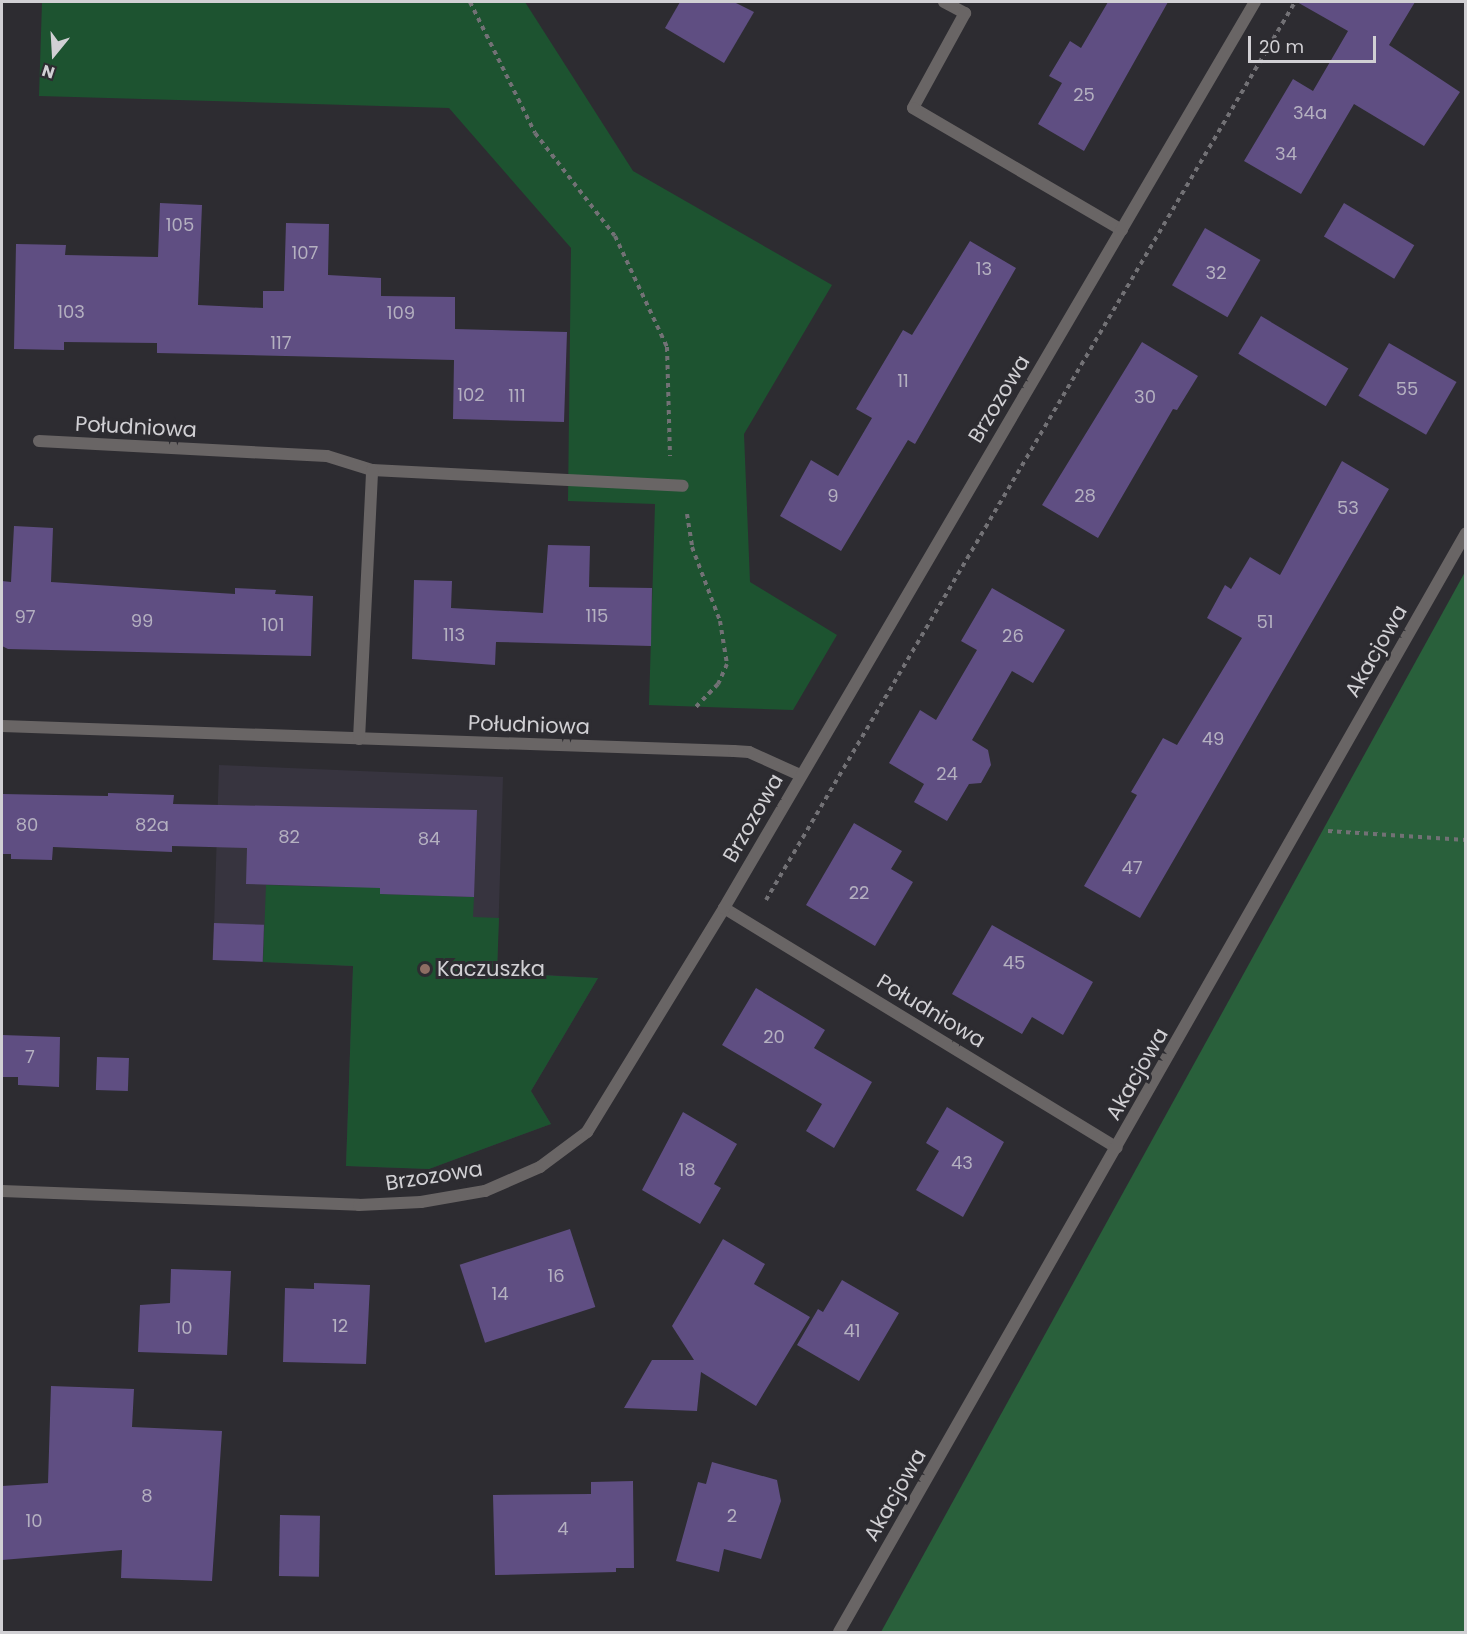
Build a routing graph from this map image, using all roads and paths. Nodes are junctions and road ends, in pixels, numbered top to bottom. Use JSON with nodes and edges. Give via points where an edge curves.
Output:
{"nodes":[{"id":1,"x":470,"y":2,"type":"edge"},
{"id":2,"x":944,"y":2,"type":"edge"},
{"id":3,"x":1255,"y":2,"type":"edge"},
{"id":4,"x":1295,"y":2,"type":"edge"},
{"id":5,"x":1122,"y":230,"type":"junction"},
{"id":6,"x":39,"y":441,"type":"dead end"},
{"id":7,"x":372,"y":470,"type":"junction"},
{"id":8,"x":678,"y":486,"type":"junction"},
{"id":9,"x":1466,"y":533,"type":"edge"},
{"id":10,"x":696,"y":708,"type":"dead end"},
{"id":11,"x":2,"y":726,"type":"edge"},
{"id":12,"x":359,"y":739,"type":"junction"},
{"id":13,"x":800,"y":775,"type":"junction"},
{"id":14,"x":1297,"y":829,"type":"junction"},
{"id":15,"x":1466,"y":840,"type":"edge"},
{"id":16,"x":724,"y":908,"type":"junction"},
{"id":17,"x":751,"y":924,"type":"junction"},
{"id":18,"x":1117,"y":1148,"type":"junction"},
{"id":19,"x":2,"y":1191,"type":"edge"},
{"id":20,"x":839,"y":1632,"type":"edge"}],
"edges":[{"from":1,"to":8,"type":"path","via":[[535,132],[615,236],[667,347]]},
{"from":2,"to":5,"type":"street","via":[[965,13],[913,108]]},
{"from":3,"to":5,"type":"street","name":"Brzozowa"},
{"from":4,"to":17,"type":"path"},
{"from":5,"to":13,"type":"street","name":"Brzozowa"},
{"from":6,"to":7,"type":"street","name":"Południowa","via":[[327,456]]},
{"from":7,"to":8,"type":"street","name":"Południowa"},
{"from":7,"to":12,"type":"street"},
{"from":8,"to":10,"type":"path","via":[[692,547],[720,621],[727,664],[718,684]]},
{"from":9,"to":14,"type":"street","name":"Akacjowa"},
{"from":11,"to":12,"type":"street","name":"Południowa"},
{"from":12,"to":13,"type":"street","name":"Południowa","via":[[749,752]]},
{"from":13,"to":16,"type":"street","name":"Brzozowa"},
{"from":14,"to":15,"type":"path"},
{"from":14,"to":18,"type":"street","name":"Akacjowa"},
{"from":16,"to":17,"type":"street","name":"Południowa"},
{"from":16,"to":19,"type":"street","name":"Brzozowa","via":[[587,1132],[540,1167],[485,1191],[421,1202],[359,1205]]},
{"from":17,"to":18,"type":"street","name":"Południowa"},
{"from":18,"to":20,"type":"street","name":"Akacjowa"}]}
